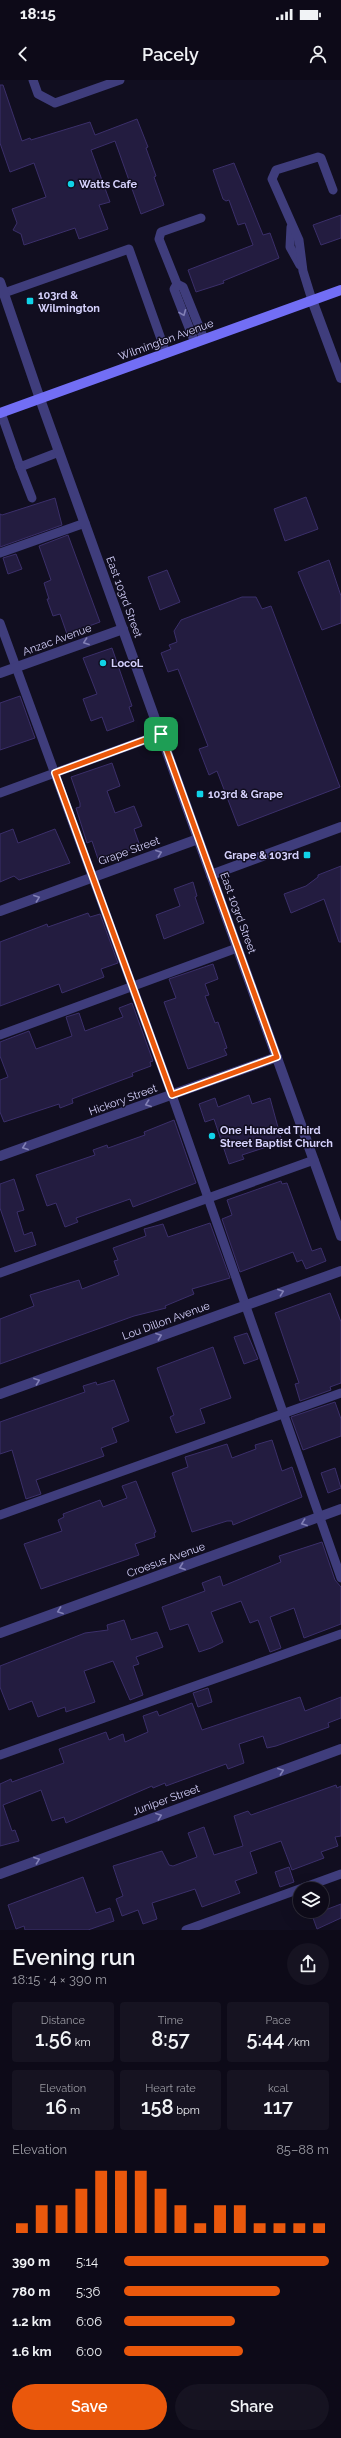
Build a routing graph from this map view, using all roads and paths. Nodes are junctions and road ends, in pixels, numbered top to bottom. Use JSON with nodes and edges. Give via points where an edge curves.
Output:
{"nodes":[{"id":1,"x":32,"y":80,"type":"edge"},
{"id":2,"x":120,"y":80,"type":"edge"},
{"id":3,"x":333,"y":190,"type":"dead end"},
{"id":4,"x":201,"y":218,"type":"dead end"},
{"id":5,"x":0,"y":282,"type":"edge"},
{"id":6,"x":341,"y":290,"type":"edge"},
{"id":7,"x":4,"y":293,"type":"junction"},
{"id":8,"x":312,"y":300,"type":"junction"},
{"id":9,"x":199,"y":341,"type":"junction"},
{"id":10,"x":166,"y":353,"type":"junction"},
{"id":11,"x":341,"y":378,"type":"edge"},
{"id":12,"x":40,"y":399,"type":"junction"},
{"id":13,"x":0,"y":413,"type":"edge"},
{"id":14,"x":59,"y":452,"type":"junction"},
{"id":15,"x":20,"y":467,"type":"junction"},
{"id":16,"x":32,"y":498,"type":"dead end"},
{"id":17,"x":85,"y":523,"type":"junction"},
{"id":18,"x":0,"y":553,"type":"edge"},
{"id":19,"x":0,"y":623,"type":"edge"},
{"id":20,"x":123,"y":629,"type":"junction"},
{"id":21,"x":16,"y":668,"type":"junction"},
{"id":22,"x":0,"y":673,"type":"edge"},
{"id":23,"x":161,"y":734,"type":"junction"},
{"id":24,"x":55,"y":773,"type":"junction"},
{"id":25,"x":0,"y":793,"type":"edge"},
{"id":26,"x":341,"y":827,"type":"edge"},
{"id":27,"x":198,"y":839,"type":"junction"},
{"id":28,"x":211,"y":875,"type":"junction"},
{"id":29,"x":93,"y":877,"type":"junction"},
{"id":30,"x":0,"y":911,"type":"edge"},
{"id":31,"x":237,"y":948,"type":"junction"},
{"id":32,"x":133,"y":987,"type":"junction"},
{"id":33,"x":0,"y":1035,"type":"edge"},
{"id":34,"x":277,"y":1057,"type":"junction"},
{"id":35,"x":172,"y":1095,"type":"junction"},
{"id":36,"x":0,"y":1156,"type":"edge"},
{"id":37,"x":314,"y":1160,"type":"junction"},
{"id":38,"x":208,"y":1198,"type":"junction"},
{"id":39,"x":341,"y":1236,"type":"edge"},
{"id":40,"x":341,"y":1271,"type":"edge"},
{"id":41,"x":0,"y":1273,"type":"edge"},
{"id":42,"x":244,"y":1306,"type":"junction"},
{"id":43,"x":341,"y":1393,"type":"edge"},
{"id":44,"x":0,"y":1394,"type":"edge"},
{"id":45,"x":282,"y":1414,"type":"junction"},
{"id":46,"x":341,"y":1509,"type":"edge"},
{"id":47,"x":0,"y":1515,"type":"edge"},
{"id":48,"x":319,"y":1517,"type":"junction"},
{"id":49,"x":341,"y":1578,"type":"edge"},
{"id":50,"x":0,"y":1633,"type":"edge"},
{"id":51,"x":341,"y":1634,"type":"edge"},
{"id":52,"x":341,"y":1749,"type":"edge"},
{"id":53,"x":0,"y":1755,"type":"edge"},
{"id":54,"x":0,"y":1874,"type":"edge"},
{"id":55,"x":341,"y":1874,"type":"edge"},
{"id":56,"x":186,"y":1930,"type":"edge"}],
"edges":[{"from":1,"to":2,"type":"lane","via":[[38,94],[55,103]]},
{"from":3,"to":8,"type":"lane","via":[[318,156],[276,170],[272,179],[291,226],[290,247],[303,271]]},
{"from":4,"to":9,"type":"lane","via":[[161,232],[159,239],[177,284],[183,287]]},
{"from":5,"to":7,"type":"street","name":"East 103rd Street"},
{"from":6,"to":8,"type":"main road","name":"Wilmington Avenue"},
{"from":7,"to":10,"type":"lane","via":[[129,249]]},
{"from":7,"to":12,"type":"street","name":"East 103rd Street"},
{"from":8,"to":9,"type":"main road","name":"Wilmington Avenue"},
{"from":8,"to":11,"type":"street"},
{"from":9,"to":10,"type":"main road","name":"Wilmington Avenue"},
{"from":10,"to":12,"type":"main road","name":"Wilmington Avenue"},
{"from":12,"to":13,"type":"main road","name":"Wilmington Avenue"},
{"from":12,"to":14,"type":"street","name":"East 103rd Street"},
{"from":13,"to":15,"type":"lane"},
{"from":14,"to":15,"type":"lane"},
{"from":14,"to":17,"type":"street","name":"East 103rd Street"},
{"from":15,"to":16,"type":"lane"},
{"from":17,"to":18,"type":"lane"},
{"from":17,"to":20,"type":"street","name":"East 103rd Street"},
{"from":19,"to":21,"type":"lane"},
{"from":20,"to":21,"type":"street","name":"Anzac Avenue","one_way":true},
{"from":20,"to":23,"type":"street","name":"East 103rd Street"},
{"from":21,"to":22,"type":"street","name":"Anzac Avenue"},
{"from":21,"to":24,"type":"lane"},
{"from":23,"to":24,"type":"lane"},
{"from":23,"to":27,"type":"street","name":"East 103rd Street"},
{"from":24,"to":25,"type":"lane"},
{"from":24,"to":29,"type":"lane"},
{"from":26,"to":28,"type":"street"},
{"from":27,"to":28,"type":"street","name":"East 103rd Street"},
{"from":29,"to":27,"type":"street","name":"Grape Street","one_way":true},
{"from":28,"to":31,"type":"street","name":"East 103rd Street"},
{"from":30,"to":29,"type":"street","name":"Grape Street","one_way":true},
{"from":29,"to":32,"type":"lane"},
{"from":31,"to":32,"type":"lane"},
{"from":31,"to":34,"type":"street","name":"East 103rd Street"},
{"from":32,"to":33,"type":"lane"},
{"from":32,"to":35,"type":"lane"},
{"from":34,"to":35,"type":"street","name":"Hickory Street"},
{"from":34,"to":37,"type":"street","name":"East 103rd Street"},
{"from":35,"to":36,"type":"street","name":"Hickory Street","one_way":true},
{"from":35,"to":38,"type":"lane"},
{"from":37,"to":38,"type":"lane"},
{"from":37,"to":39,"type":"street","name":"East 103rd Street"},
{"from":38,"to":41,"type":"lane"},
{"from":38,"to":42,"type":"lane"},
{"from":42,"to":40,"type":"street","name":"Lou Dillon Avenue","one_way":true},
{"from":44,"to":42,"type":"street","name":"Lou Dillon Avenue","one_way":true},
{"from":42,"to":45,"type":"lane"},
{"from":43,"to":45,"type":"lane"},
{"from":45,"to":47,"type":"lane"},
{"from":45,"to":48,"type":"lane"},
{"from":46,"to":48,"type":"street","name":"Croesus Avenue"},
{"from":48,"to":49,"type":"lane"},
{"from":48,"to":50,"type":"street","name":"Croesus Avenue","one_way":true},
{"from":51,"to":53,"type":"lane"},
{"from":54,"to":52,"type":"street","name":"Juniper Street","one_way":true},
{"from":55,"to":56,"type":"lane"}]}
